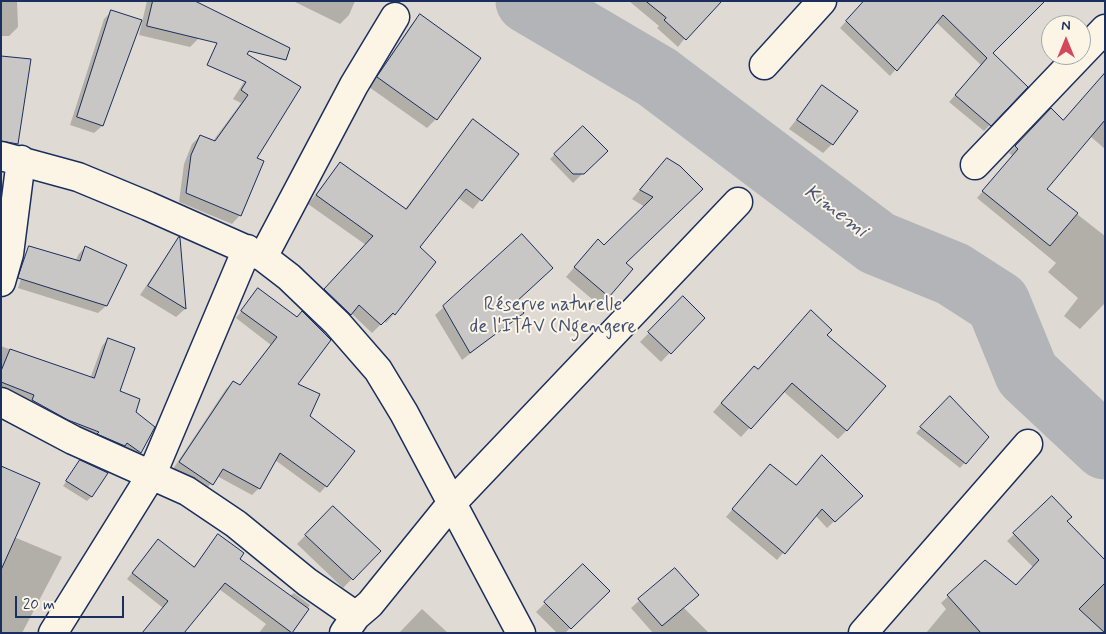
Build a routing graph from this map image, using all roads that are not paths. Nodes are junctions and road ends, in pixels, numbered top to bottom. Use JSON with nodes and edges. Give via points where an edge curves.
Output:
{"nodes":[{"id":1,"x":822,"y":1,"type":"edge"},
{"id":2,"x":394,"y":17,"type":"dead end"},
{"id":3,"x":1105,"y":29,"type":"edge"},
{"id":4,"x":1091,"y":44,"type":"edge"},
{"id":5,"x":764,"y":65,"type":"dead end"},
{"id":6,"x":1070,"y":65,"type":"edge"},
{"id":7,"x":11,"y":158,"type":"edge"},
{"id":8,"x":975,"y":165,"type":"dead end"},
{"id":9,"x":738,"y":202,"type":"dead end"},
{"id":10,"x":255,"y":253,"type":"junction"},
{"id":11,"x":1,"y":282,"type":"edge"},
{"id":12,"x":1,"y":402,"type":"edge"},
{"id":13,"x":1028,"y":444,"type":"dead end"},
{"id":14,"x":152,"y":474,"type":"junction"},
{"id":15,"x":452,"y":504,"type":"junction"},
{"id":16,"x":350,"y":625,"type":"edge"},
{"id":17,"x":53,"y":633,"type":"edge"},
{"id":18,"x":520,"y":633,"type":"edge"},
{"id":19,"x":863,"y":633,"type":"edge"}],
"edges":[{"from":1,"to":5,"type":"street"},
{"from":2,"to":10,"type":"street"},
{"from":3,"to":4,"type":"street"},
{"from":6,"to":8,"type":"street"},
{"from":7,"to":10,"type":"street","via":[[78,177]]},
{"from":7,"to":11,"type":"street","via":[[9,254]]},
{"from":9,"to":15,"type":"street"},
{"from":10,"to":14,"type":"street"},
{"from":10,"to":15,"type":"street","via":[[289,277],[337,323],[378,370]]},
{"from":12,"to":14,"type":"street","via":[[73,440]]},
{"from":13,"to":19,"type":"street"},
{"from":14,"to":16,"type":"street","via":[[187,491],[236,524],[307,582]]},
{"from":14,"to":17,"type":"street"},
{"from":15,"to":16,"type":"street"},
{"from":15,"to":18,"type":"street"}]}
